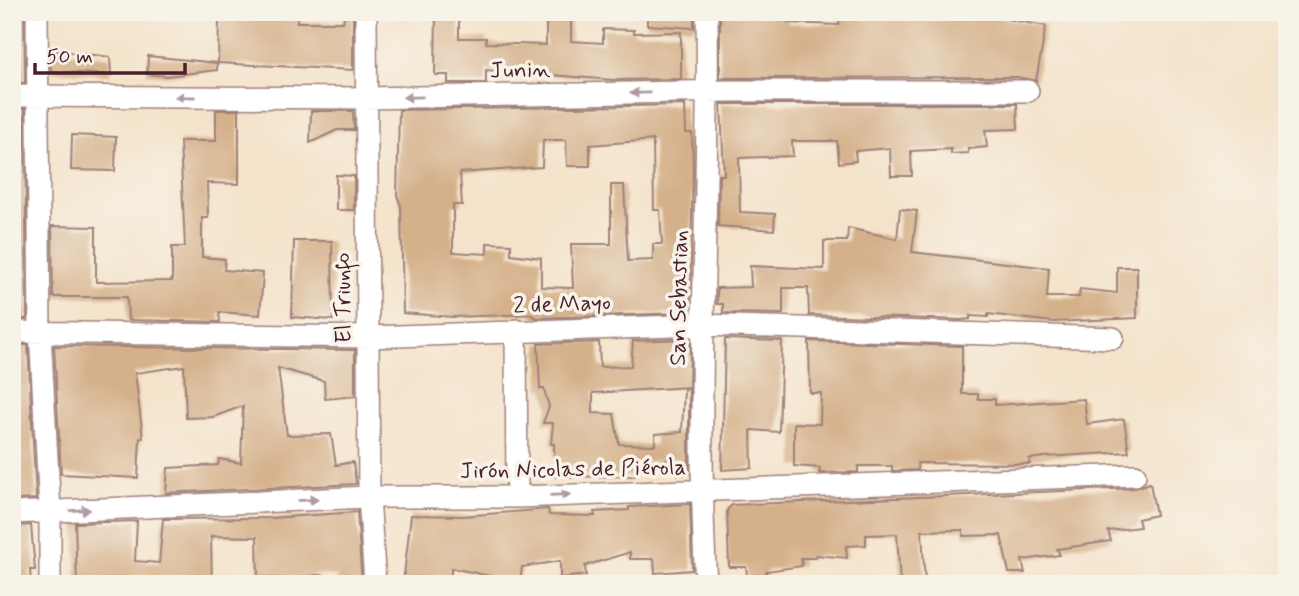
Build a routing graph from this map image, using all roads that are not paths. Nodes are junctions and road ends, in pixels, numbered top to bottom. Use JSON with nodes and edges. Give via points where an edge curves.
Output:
{"nodes":[{"id":1,"x":37,"y":12,"type":"edge"},
{"id":2,"x":366,"y":12,"type":"edge"},
{"id":3,"x":707,"y":12,"type":"edge"},
{"id":4,"x":708,"y":92,"type":"junction"},
{"id":5,"x":1028,"y":92,"type":"dead end"},
{"id":6,"x":12,"y":96,"type":"edge"},
{"id":7,"x":36,"y":97,"type":"junction"},
{"id":8,"x":365,"y":98,"type":"junction"},
{"id":9,"x":704,"y":325,"type":"junction"},
{"id":10,"x":516,"y":330,"type":"junction"},
{"id":11,"x":12,"y":332,"type":"edge"},
{"id":12,"x":40,"y":333,"type":"junction"},
{"id":13,"x":369,"y":337,"type":"junction"},
{"id":14,"x":1113,"y":338,"type":"dead end"},
{"id":15,"x":1135,"y":475,"type":"dead end"},
{"id":16,"x":701,"y":491,"type":"junction"},
{"id":17,"x":369,"y":497,"type":"junction"},
{"id":18,"x":517,"y":497,"type":"junction"},
{"id":19,"x":50,"y":511,"type":"junction"},
{"id":20,"x":12,"y":513,"type":"edge"},
{"id":21,"x":50,"y":584,"type":"edge"},
{"id":22,"x":375,"y":584,"type":"edge"},
{"id":23,"x":706,"y":584,"type":"edge"}],
"edges":[{"from":1,"to":7,"type":"street"},
{"from":2,"to":8,"type":"street","name":"El Triunfo"},
{"from":3,"to":4,"type":"street","name":"San Sebastian"},
{"from":4,"to":5,"type":"street","name":"Junin"},
{"from":4,"to":8,"type":"street","name":"Junin","one_way":true},
{"from":4,"to":9,"type":"street","name":"San Sebastian"},
{"from":6,"to":7,"type":"street","name":"Junin"},
{"from":8,"to":7,"type":"street","name":"Junin","one_way":true},
{"from":7,"to":12,"type":"street"},
{"from":8,"to":13,"type":"street","name":"El Triunfo"},
{"from":9,"to":10,"type":"street","name":"2 de Mayo"},
{"from":9,"to":14,"type":"street","name":"2 de Mayo"},
{"from":9,"to":16,"type":"street","name":"San Sebastian"},
{"from":10,"to":13,"type":"street","name":"2 de Mayo"},
{"from":10,"to":18,"type":"street"},
{"from":11,"to":12,"type":"street","name":"2 de Mayo"},
{"from":12,"to":13,"type":"street","name":"2 de Mayo"},
{"from":12,"to":19,"type":"street"},
{"from":13,"to":17,"type":"street","name":"El Triunfo"},
{"from":15,"to":16,"type":"street","name":"Jirón Nicolas de Piérola"},
{"from":18,"to":16,"type":"street","name":"Jirón Nicolas de Piérola","one_way":true},
{"from":16,"to":23,"type":"street","name":"San Sebastian"},
{"from":17,"to":18,"type":"street","name":"Jirón Nicolas de Piérola"},
{"from":19,"to":17,"type":"street","name":"Jirón Nicolas de Piérola","one_way":true},
{"from":17,"to":22,"type":"street","name":"El Triunfo"},
{"from":19,"to":20,"type":"street","name":"Jirón Nicolas de Piérola"},
{"from":19,"to":21,"type":"street"}]}
